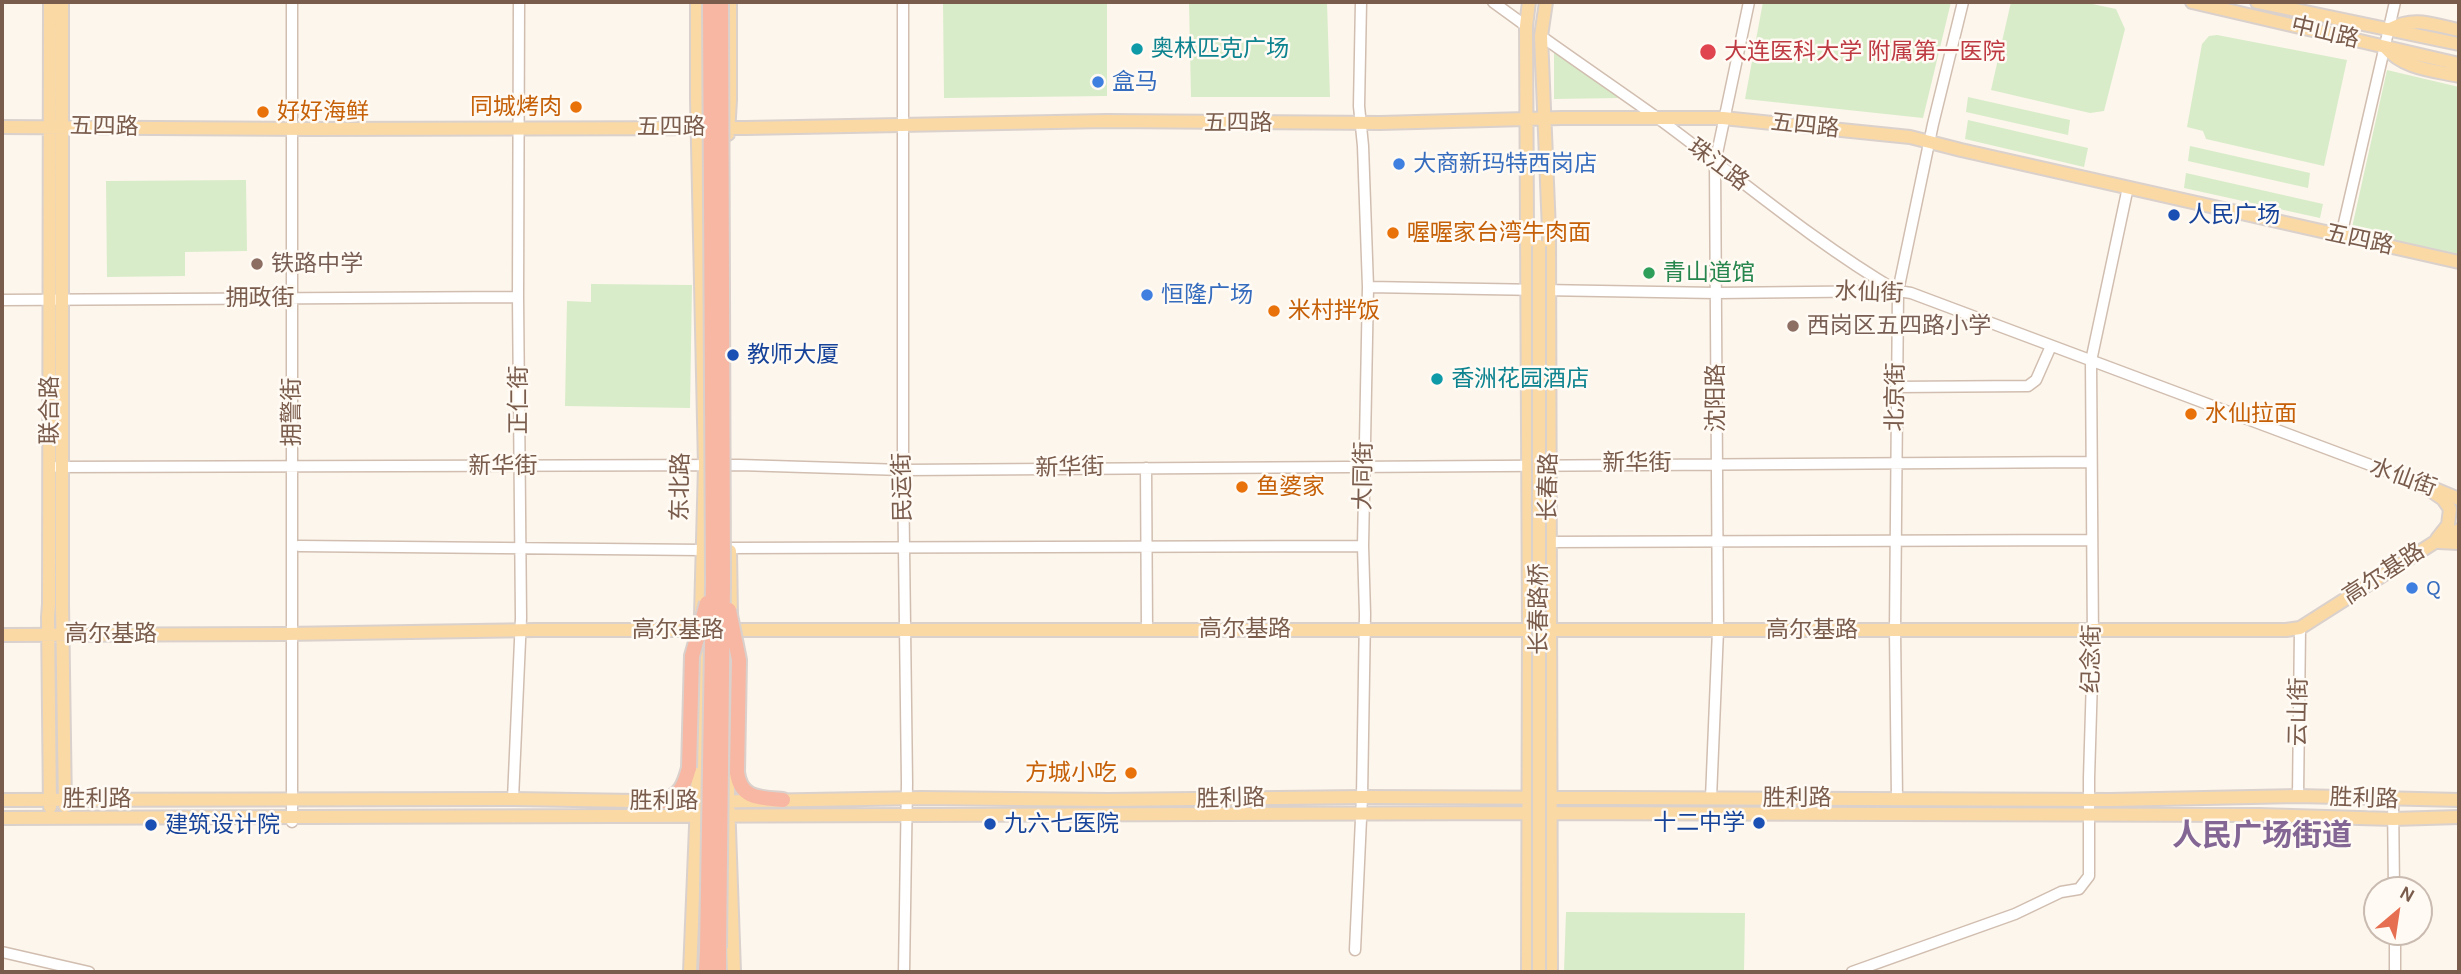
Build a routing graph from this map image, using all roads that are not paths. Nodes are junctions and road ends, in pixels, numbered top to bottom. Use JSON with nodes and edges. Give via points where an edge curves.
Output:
{"nodes":[{"id":1,"x":50,"y":2,"type":"edge"},
{"id":2,"x":62,"y":2,"type":"edge"},
{"id":3,"x":292,"y":2,"type":"edge"},
{"id":4,"x":519,"y":2,"type":"edge"},
{"id":5,"x":697,"y":2,"type":"edge"},
{"id":6,"x":710,"y":2,"type":"edge"},
{"id":7,"x":722,"y":2,"type":"edge"},
{"id":8,"x":730,"y":2,"type":"edge"},
{"id":9,"x":903,"y":2,"type":"edge"},
{"id":10,"x":1361,"y":2,"type":"edge"},
{"id":11,"x":1493,"y":2,"type":"edge"},
{"id":12,"x":1529,"y":2,"type":"edge"},
{"id":13,"x":1546,"y":2,"type":"edge"},
{"id":14,"x":1749,"y":2,"type":"edge"},
{"id":15,"x":1963,"y":2,"type":"edge"},
{"id":16,"x":2192,"y":2,"type":"edge"},
{"id":17,"x":2257,"y":2,"type":"edge"},
{"id":18,"x":2395,"y":2,"type":"edge"},
{"id":19,"x":1526,"y":26,"type":"junction"},
{"id":20,"x":2390,"y":29,"type":"junction"},
{"id":21,"x":2459,"y":30,"type":"edge"},
{"id":22,"x":1541,"y":36,"type":"junction"},
{"id":23,"x":2459,"y":44,"type":"edge"},
{"id":24,"x":2385,"y":47,"type":"junction"},
{"id":25,"x":2459,"y":64,"type":"edge"},
{"id":26,"x":2459,"y":76,"type":"edge"},
{"id":27,"x":1723,"y":118,"type":"junction"},
{"id":28,"x":1527,"y":120,"type":"junction"},
{"id":29,"x":1544,"y":120,"type":"junction"},
{"id":30,"x":1660,"y":120,"type":"junction"},
{"id":31,"x":1361,"y":123,"type":"junction"},
{"id":32,"x":902,"y":125,"type":"junction"},
{"id":33,"x":2,"y":127,"type":"edge"},
{"id":34,"x":56,"y":127,"type":"junction"},
{"id":35,"x":698,"y":127,"type":"junction"},
{"id":36,"x":728,"y":127,"type":"junction"},
{"id":37,"x":520,"y":128,"type":"junction"},
{"id":38,"x":292,"y":129,"type":"junction"},
{"id":39,"x":1930,"y":140,"type":"junction"},
{"id":40,"x":1715,"y":163,"type":"junction"},
{"id":41,"x":2128,"y":187,"type":"junction"},
{"id":42,"x":1528,"y":195,"type":"junction"},
{"id":43,"x":1547,"y":195,"type":"junction"},
{"id":44,"x":2342,"y":236,"type":"junction"},
{"id":45,"x":1539,"y":246,"type":"junction"},
{"id":46,"x":2459,"y":262,"type":"edge"},
{"id":47,"x":1368,"y":287,"type":"junction"},
{"id":48,"x":1528,"y":289,"type":"junction"},
{"id":49,"x":1549,"y":289,"type":"junction"},
{"id":50,"x":1898,"y":291,"type":"junction"},
{"id":51,"x":1716,"y":293,"type":"junction"},
{"id":52,"x":519,"y":297,"type":"junction"},
{"id":53,"x":292,"y":298,"type":"junction"},
{"id":54,"x":2,"y":300,"type":"edge"},
{"id":55,"x":56,"y":300,"type":"junction"},
{"id":56,"x":2051,"y":346,"type":"junction"},
{"id":57,"x":2091,"y":361,"type":"junction"},
{"id":58,"x":1896,"y":387,"type":"junction"},
{"id":59,"x":1895,"y":462,"type":"junction"},
{"id":60,"x":2090,"y":462,"type":"junction"},
{"id":61,"x":1715,"y":463,"type":"junction"},
{"id":62,"x":1529,"y":464,"type":"junction"},
{"id":63,"x":1549,"y":464,"type":"junction"},
{"id":64,"x":729,"y":465,"type":"junction"},
{"id":65,"x":1364,"y":465,"type":"junction"},
{"id":66,"x":519,"y":466,"type":"junction"},
{"id":67,"x":705,"y":466,"type":"junction"},
{"id":68,"x":56,"y":467,"type":"junction"},
{"id":69,"x":292,"y":467,"type":"junction"},
{"id":70,"x":1146,"y":468,"type":"junction"},
{"id":71,"x":903,"y":470,"type":"junction"},
{"id":72,"x":2421,"y":484,"type":"junction"},
{"id":73,"x":2459,"y":496,"type":"edge"},
{"id":74,"x":2459,"y":519,"type":"edge"},
{"id":75,"x":2459,"y":530,"type":"edge"},
{"id":76,"x":2459,"y":536,"type":"edge"},
{"id":77,"x":1895,"y":540,"type":"junction"},
{"id":78,"x":2091,"y":540,"type":"junction"},
{"id":79,"x":1716,"y":541,"type":"junction"},
{"id":80,"x":1549,"y":542,"type":"junction"},
{"id":81,"x":2435,"y":542,"type":"junction"},
{"id":82,"x":2459,"y":543,"type":"edge"},
{"id":83,"x":299,"y":546,"type":"dead end"},
{"id":84,"x":1147,"y":546,"type":"junction"},
{"id":85,"x":1363,"y":546,"type":"junction"},
{"id":86,"x":904,"y":547,"type":"junction"},
{"id":87,"x":730,"y":548,"type":"junction"},
{"id":88,"x":520,"y":549,"type":"junction"},
{"id":89,"x":703,"y":550,"type":"junction"},
{"id":90,"x":718,"y":582,"type":"junction"},
{"id":91,"x":2092,"y":628,"type":"junction"},
{"id":92,"x":2300,"y":628,"type":"junction"},
{"id":93,"x":1365,"y":629,"type":"junction"},
{"id":94,"x":1529,"y":629,"type":"junction"},
{"id":95,"x":1548,"y":629,"type":"junction"},
{"id":96,"x":521,"y":630,"type":"junction"},
{"id":97,"x":701,"y":630,"type":"junction"},
{"id":98,"x":731,"y":630,"type":"junction"},
{"id":99,"x":905,"y":630,"type":"junction"},
{"id":100,"x":1147,"y":630,"type":"junction"},
{"id":101,"x":1718,"y":630,"type":"junction"},
{"id":102,"x":1895,"y":630,"type":"junction"},
{"id":103,"x":63,"y":634,"type":"junction"},
{"id":104,"x":292,"y":634,"type":"junction"},
{"id":105,"x":2,"y":635,"type":"edge"},
{"id":106,"x":48,"y":635,"type":"junction"},
{"id":107,"x":2298,"y":796,"type":"junction"},
{"id":108,"x":1362,"y":797,"type":"junction"},
{"id":109,"x":1527,"y":798,"type":"junction"},
{"id":110,"x":1712,"y":798,"type":"junction"},
{"id":111,"x":51,"y":799,"type":"junction"},
{"id":112,"x":65,"y":799,"type":"junction"},
{"id":113,"x":292,"y":799,"type":"junction"},
{"id":114,"x":513,"y":799,"type":"junction"},
{"id":115,"x":906,"y":799,"type":"junction"},
{"id":116,"x":1549,"y":799,"type":"junction"},
{"id":117,"x":1897,"y":799,"type":"junction"},
{"id":118,"x":2,"y":800,"type":"edge"},
{"id":119,"x":728,"y":800,"type":"junction"},
{"id":120,"x":783,"y":800,"type":"junction"},
{"id":121,"x":2089,"y":800,"type":"junction"},
{"id":122,"x":2393,"y":800,"type":"junction"},
{"id":123,"x":2459,"y":800,"type":"edge"},
{"id":124,"x":664,"y":802,"type":"junction"},
{"id":125,"x":697,"y":809,"type":"junction"},
{"id":126,"x":1527,"y":813,"type":"junction"},
{"id":127,"x":1549,"y":813,"type":"junction"},
{"id":128,"x":728,"y":814,"type":"junction"},
{"id":129,"x":1361,"y":814,"type":"junction"},
{"id":130,"x":2089,"y":814,"type":"junction"},
{"id":131,"x":906,"y":815,"type":"junction"},
{"id":132,"x":2459,"y":817,"type":"edge"},
{"id":133,"x":2,"y":818,"type":"edge"},
{"id":134,"x":50,"y":818,"type":"junction"},
{"id":135,"x":66,"y":818,"type":"junction"},
{"id":136,"x":292,"y":819,"type":"junction"},
{"id":137,"x":2393,"y":819,"type":"junction"},
{"id":138,"x":2394,"y":876,"type":"edge"},
{"id":139,"x":2395,"y":946,"type":"edge"},
{"id":140,"x":713,"y":950,"type":"junction"},
{"id":141,"x":1355,"y":950,"type":"dead end"},
{"id":142,"x":2,"y":952,"type":"edge"},
{"id":143,"x":89,"y":972,"type":"edge"},
{"id":144,"x":690,"y":972,"type":"edge"},
{"id":145,"x":706,"y":972,"type":"edge"},
{"id":146,"x":719,"y":972,"type":"edge"},
{"id":147,"x":734,"y":972,"type":"edge"},
{"id":148,"x":904,"y":972,"type":"edge"},
{"id":149,"x":1528,"y":972,"type":"edge"},
{"id":150,"x":1539,"y":972,"type":"edge"},
{"id":151,"x":1550,"y":972,"type":"edge"},
{"id":152,"x":1852,"y":972,"type":"edge"},
{"id":153,"x":2395,"y":972,"type":"edge"}],
"edges":[{"from":1,"to":34,"type":"main road","name":"联合路"},
{"from":2,"to":34,"type":"main road","name":"联合路"},
{"from":3,"to":38,"type":"street","name":"拥警街"},
{"from":4,"to":37,"type":"street","name":"正仁街"},
{"from":5,"to":35,"type":"main road","name":"东北路"},
{"from":6,"to":90,"type":"highway","name":"东北路","bridge":true},
{"from":7,"to":90,"type":"highway","name":"东北路","bridge":true},
{"from":8,"to":36,"type":"main road","name":"东北路"},
{"from":9,"to":32,"type":"street","name":"民运街"},
{"from":10,"to":31,"type":"street","name":"大同街"},
{"from":11,"to":19,"type":"street"},
{"from":12,"to":19,"type":"main road","name":"长春路"},
{"from":13,"to":22,"type":"main road","name":"长春路"},
{"from":14,"to":27,"type":"street","name":"沈阳路"},
{"from":15,"to":39,"type":"street","name":"北京街"},
{"from":16,"to":24,"type":"main road","name":"中山路"},
{"from":17,"to":20,"type":"main road","name":"中山路"},
{"from":18,"to":20,"type":"street"},
{"from":19,"to":28,"type":"main road","name":"长春路"},
{"from":20,"to":21,"type":"main road","via":[[2411,21]]},
{"from":20,"to":23,"type":"main road","name":"中山路"},
{"from":20,"to":24,"type":"street"},
{"from":22,"to":29,"type":"main road","name":"长春路"},
{"from":22,"to":30,"type":"street","name":"珠江路"},
{"from":24,"to":25,"type":"main road","name":"中山路"},
{"from":24,"to":26,"type":"main road","via":[[2408,65]]},
{"from":24,"to":44,"type":"street"},
{"from":27,"to":30,"type":"main road","name":"五四路"},
{"from":27,"to":39,"type":"main road","name":"五四路"},
{"from":27,"to":40,"type":"street","name":"沈阳路"},
{"from":28,"to":29,"type":"main road","name":"五四路"},
{"from":28,"to":31,"type":"main road","name":"五四路"},
{"from":28,"to":42,"type":"main road","name":"长春路"},
{"from":29,"to":30,"type":"main road","name":"五四路"},
{"from":29,"to":43,"type":"main road","name":"长春路"},
{"from":30,"to":40,"type":"street","name":"珠江路"},
{"from":31,"to":32,"type":"main road","name":"五四路"},
{"from":31,"to":47,"type":"street","name":"大同街"},
{"from":32,"to":36,"type":"main road","name":"五四路"},
{"from":32,"to":71,"type":"street","name":"民运街"},
{"from":33,"to":34,"type":"main road","name":"五四路"},
{"from":34,"to":38,"type":"main road","name":"五四路"},
{"from":34,"to":55,"type":"main road","name":"联合路"},
{"from":35,"to":36,"type":"main road","name":"五四路"},
{"from":35,"to":37,"type":"main road","name":"五四路"},
{"from":35,"to":67,"type":"main road","name":"东北路"},
{"from":36,"to":64,"type":"main road","name":"东北路"},
{"from":37,"to":38,"type":"main road","name":"五四路"},
{"from":37,"to":52,"type":"street","name":"正仁街"},
{"from":38,"to":53,"type":"street","name":"拥警街"},
{"from":39,"to":41,"type":"main road","name":"五四路"},
{"from":39,"to":50,"type":"street","name":"北京街"},
{"from":40,"to":50,"type":"street","name":"珠江路","via":[[1822,243]]},
{"from":40,"to":51,"type":"street","name":"沈阳路"},
{"from":41,"to":44,"type":"main road","name":"五四路"},
{"from":41,"to":57,"type":"street","name":"纪念街"},
{"from":42,"to":45,"type":"main road"},
{"from":42,"to":48,"type":"main road","name":"长春路"},
{"from":43,"to":45,"type":"main road"},
{"from":43,"to":49,"type":"main road","name":"长春路"},
{"from":44,"to":46,"type":"main road","name":"五四路"},
{"from":45,"to":150,"type":"main road","name":"长春路桥","bridge":true},
{"from":47,"to":48,"type":"street","name":"水仙街"},
{"from":47,"to":65,"type":"street","name":"大同街"},
{"from":48,"to":49,"type":"street","name":"水仙街"},
{"from":48,"to":62,"type":"main road","name":"长春路"},
{"from":49,"to":51,"type":"street","name":"水仙街"},
{"from":49,"to":63,"type":"main road","name":"长春路"},
{"from":50,"to":51,"type":"street","name":"水仙街"},
{"from":50,"to":56,"type":"street","name":"水仙街"},
{"from":50,"to":58,"type":"street","name":"北京街"},
{"from":51,"to":61,"type":"street","name":"沈阳路"},
{"from":52,"to":53,"type":"street","name":"拥政街"},
{"from":52,"to":66,"type":"street","name":"正仁街"},
{"from":53,"to":55,"type":"street","name":"拥政街"},
{"from":53,"to":69,"type":"street","name":"拥警街"},
{"from":54,"to":55,"type":"street","name":"拥政街"},
{"from":55,"to":68,"type":"main road","name":"联合路"},
{"from":56,"to":57,"type":"street","name":"水仙街"},
{"from":56,"to":58,"type":"street","via":[[2036,380],[2028,386]]},
{"from":57,"to":60,"type":"street","name":"纪念街"},
{"from":57,"to":72,"type":"street","name":"水仙街"},
{"from":58,"to":59,"type":"street","name":"北京街"},
{"from":59,"to":60,"type":"street","name":"新华街"},
{"from":59,"to":61,"type":"street","name":"新华街"},
{"from":59,"to":77,"type":"street","name":"北京街"},
{"from":60,"to":78,"type":"street","name":"纪念街"},
{"from":61,"to":63,"type":"street","name":"新华街"},
{"from":61,"to":79,"type":"street","name":"沈阳路"},
{"from":62,"to":63,"type":"street","name":"新华街"},
{"from":62,"to":65,"type":"street","name":"新华街"},
{"from":62,"to":94,"type":"main road","name":"长春路"},
{"from":63,"to":80,"type":"main road","name":"长春路"},
{"from":64,"to":67,"type":"street","name":"新华街"},
{"from":64,"to":71,"type":"street","name":"新华街"},
{"from":64,"to":87,"type":"main road","name":"东北路"},
{"from":65,"to":70,"type":"street","name":"新华街"},
{"from":65,"to":85,"type":"street","name":"大同街"},
{"from":66,"to":67,"type":"street","name":"新华街"},
{"from":66,"to":69,"type":"street","name":"新华街"},
{"from":66,"to":88,"type":"street","name":"正仁街"},
{"from":67,"to":89,"type":"main road","name":"东北路"},
{"from":68,"to":69,"type":"street","name":"新华街"},
{"from":68,"to":103,"type":"main road","name":"联合路"},
{"from":68,"to":106,"type":"main road","name":"联合路"},
{"from":69,"to":104,"type":"street","name":"拥警街"},
{"from":70,"to":71,"type":"street","name":"新华街"},
{"from":70,"to":84,"type":"street"},
{"from":71,"to":86,"type":"street","name":"民运街"},
{"from":72,"to":73,"type":"main road","name":"水仙街"},
{"from":72,"to":81,"type":"main road","via":[[2450,509],[2448,525]]},
{"from":74,"to":81,"type":"main road"},
{"from":75,"to":81,"type":"main road","name":"高尔基路"},
{"from":76,"to":81,"type":"main road"},
{"from":77,"to":78,"type":"street"},
{"from":77,"to":79,"type":"street"},
{"from":77,"to":102,"type":"street","name":"北京街"},
{"from":78,"to":91,"type":"street","name":"纪念街"},
{"from":79,"to":80,"type":"street"},
{"from":79,"to":101,"type":"street","name":"沈阳路"},
{"from":80,"to":95,"type":"main road","name":"长春路"},
{"from":81,"to":82,"type":"main road"},
{"from":81,"to":92,"type":"main road","name":"高尔基路"},
{"from":83,"to":88,"type":"street"},
{"from":84,"to":85,"type":"street"},
{"from":84,"to":86,"type":"street"},
{"from":84,"to":100,"type":"street"},
{"from":85,"to":93,"type":"street","name":"大同街"},
{"from":86,"to":87,"type":"street"},
{"from":86,"to":99,"type":"street","name":"民运街"},
{"from":87,"to":98,"type":"main road","name":"东北路"},
{"from":88,"to":89,"type":"street"},
{"from":88,"to":96,"type":"street","name":"正仁街"},
{"from":89,"to":97,"type":"main road","name":"东北路"},
{"from":90,"to":120,"type":"highway","bridge":true,"via":[[739,660],[739,784],[748,794]]},
{"from":90,"to":124,"type":"highway","bridge":true,"via":[[692,656],[690,768],[684,788]]},
{"from":90,"to":140,"type":"highway","name":"东北路","bridge":true},
{"from":91,"to":92,"type":"main road","name":"高尔基路"},
{"from":91,"to":102,"type":"main road","name":"高尔基路"},
{"from":91,"to":121,"type":"street","name":"纪念街"},
{"from":92,"to":107,"type":"street","name":"云山街"},
{"from":93,"to":94,"type":"main road","name":"高尔基路"},
{"from":93,"to":100,"type":"main road","name":"高尔基路"},
{"from":93,"to":108,"type":"street","name":"大同街"},
{"from":94,"to":95,"type":"main road","name":"高尔基路"},
{"from":94,"to":109,"type":"main road","name":"长春路"},
{"from":95,"to":101,"type":"main road","name":"高尔基路"},
{"from":95,"to":116,"type":"main road","name":"长春路"},
{"from":96,"to":97,"type":"main road","name":"高尔基路"},
{"from":96,"to":104,"type":"main road","name":"高尔基路"},
{"from":96,"to":114,"type":"street","name":"正仁街"},
{"from":97,"to":98,"type":"main road","name":"高尔基路"},
{"from":97,"to":125,"type":"main road","name":"东北路"},
{"from":98,"to":99,"type":"main road","name":"高尔基路"},
{"from":98,"to":119,"type":"main road","name":"东北路"},
{"from":99,"to":100,"type":"main road","name":"高尔基路"},
{"from":99,"to":115,"type":"street","name":"民运街"},
{"from":101,"to":102,"type":"main road","name":"高尔基路"},
{"from":101,"to":110,"type":"street","name":"沈阳路"},
{"from":102,"to":117,"type":"street","name":"北京街"},
{"from":103,"to":104,"type":"main road","name":"高尔基路"},
{"from":103,"to":106,"type":"main road","name":"高尔基路"},
{"from":103,"to":112,"type":"main road","name":"联合路"},
{"from":104,"to":113,"type":"street","name":"拥警街"},
{"from":105,"to":106,"type":"main road","name":"高尔基路"},
{"from":106,"to":111,"type":"main road","name":"联合路"},
{"from":107,"to":121,"type":"main road","name":"胜利路"},
{"from":107,"to":122,"type":"main road","name":"胜利路"},
{"from":108,"to":109,"type":"main road","name":"胜利路"},
{"from":108,"to":115,"type":"main road","name":"胜利路"},
{"from":108,"to":129,"type":"street","name":"大同街"},
{"from":109,"to":116,"type":"main road","name":"胜利路"},
{"from":109,"to":126,"type":"main road","name":"长春路"},
{"from":110,"to":116,"type":"main road","name":"胜利路"},
{"from":110,"to":117,"type":"main road","name":"胜利路"},
{"from":111,"to":112,"type":"main road","name":"胜利路"},
{"from":111,"to":118,"type":"main road","name":"胜利路"},
{"from":111,"to":134,"type":"main road","name":"联合路"},
{"from":112,"to":113,"type":"main road","name":"胜利路"},
{"from":112,"to":135,"type":"main road","name":"联合路"},
{"from":113,"to":114,"type":"main road","name":"胜利路"},
{"from":113,"to":136,"type":"street","name":"拥警街"},
{"from":114,"to":124,"type":"main road","name":"胜利路"},
{"from":115,"to":120,"type":"main road","name":"胜利路"},
{"from":115,"to":131,"type":"street","name":"民运街"},
{"from":116,"to":127,"type":"main road","name":"长春路"},
{"from":117,"to":121,"type":"main road","name":"胜利路"},
{"from":119,"to":120,"type":"main road","name":"胜利路"},
{"from":119,"to":125,"type":"main road","name":"胜利路"},
{"from":119,"to":128,"type":"main road","name":"东北路"},
{"from":121,"to":130,"type":"street","name":"纪念街"},
{"from":122,"to":123,"type":"main road","name":"胜利路"},
{"from":122,"to":137,"type":"street"},
{"from":124,"to":125,"type":"main road","name":"胜利路"},
{"from":125,"to":128,"type":"main road","name":"胜利路"},
{"from":125,"to":136,"type":"main road","name":"胜利路"},
{"from":125,"to":144,"type":"main road","name":"东北路"},
{"from":126,"to":127,"type":"main road","name":"胜利路"},
{"from":126,"to":129,"type":"main road","name":"胜利路"},
{"from":126,"to":149,"type":"main road","name":"长春路"},
{"from":127,"to":130,"type":"main road","name":"胜利路"},
{"from":127,"to":151,"type":"main road","name":"长春路"},
{"from":128,"to":131,"type":"main road","name":"胜利路"},
{"from":128,"to":147,"type":"main road","name":"东北路"},
{"from":129,"to":131,"type":"main road","name":"胜利路"},
{"from":129,"to":141,"type":"street","name":"大同街"},
{"from":130,"to":137,"type":"main road","name":"胜利路"},
{"from":130,"to":152,"type":"street","name":"纪念街","via":[[2089,876],[2079,889]]},
{"from":131,"to":148,"type":"street","name":"民运街"},
{"from":132,"to":137,"type":"main road","name":"胜利路"},
{"from":133,"to":134,"type":"main road","name":"胜利路"},
{"from":134,"to":135,"type":"main road","name":"胜利路"},
{"from":135,"to":136,"type":"main road","name":"胜利路"},
{"from":137,"to":138,"type":"street"},
{"from":139,"to":153,"type":"street"},
{"from":140,"to":145,"type":"highway","name":"东北路"},
{"from":140,"to":146,"type":"highway","name":"东北路"},
{"from":142,"to":143,"type":"street"}]}
